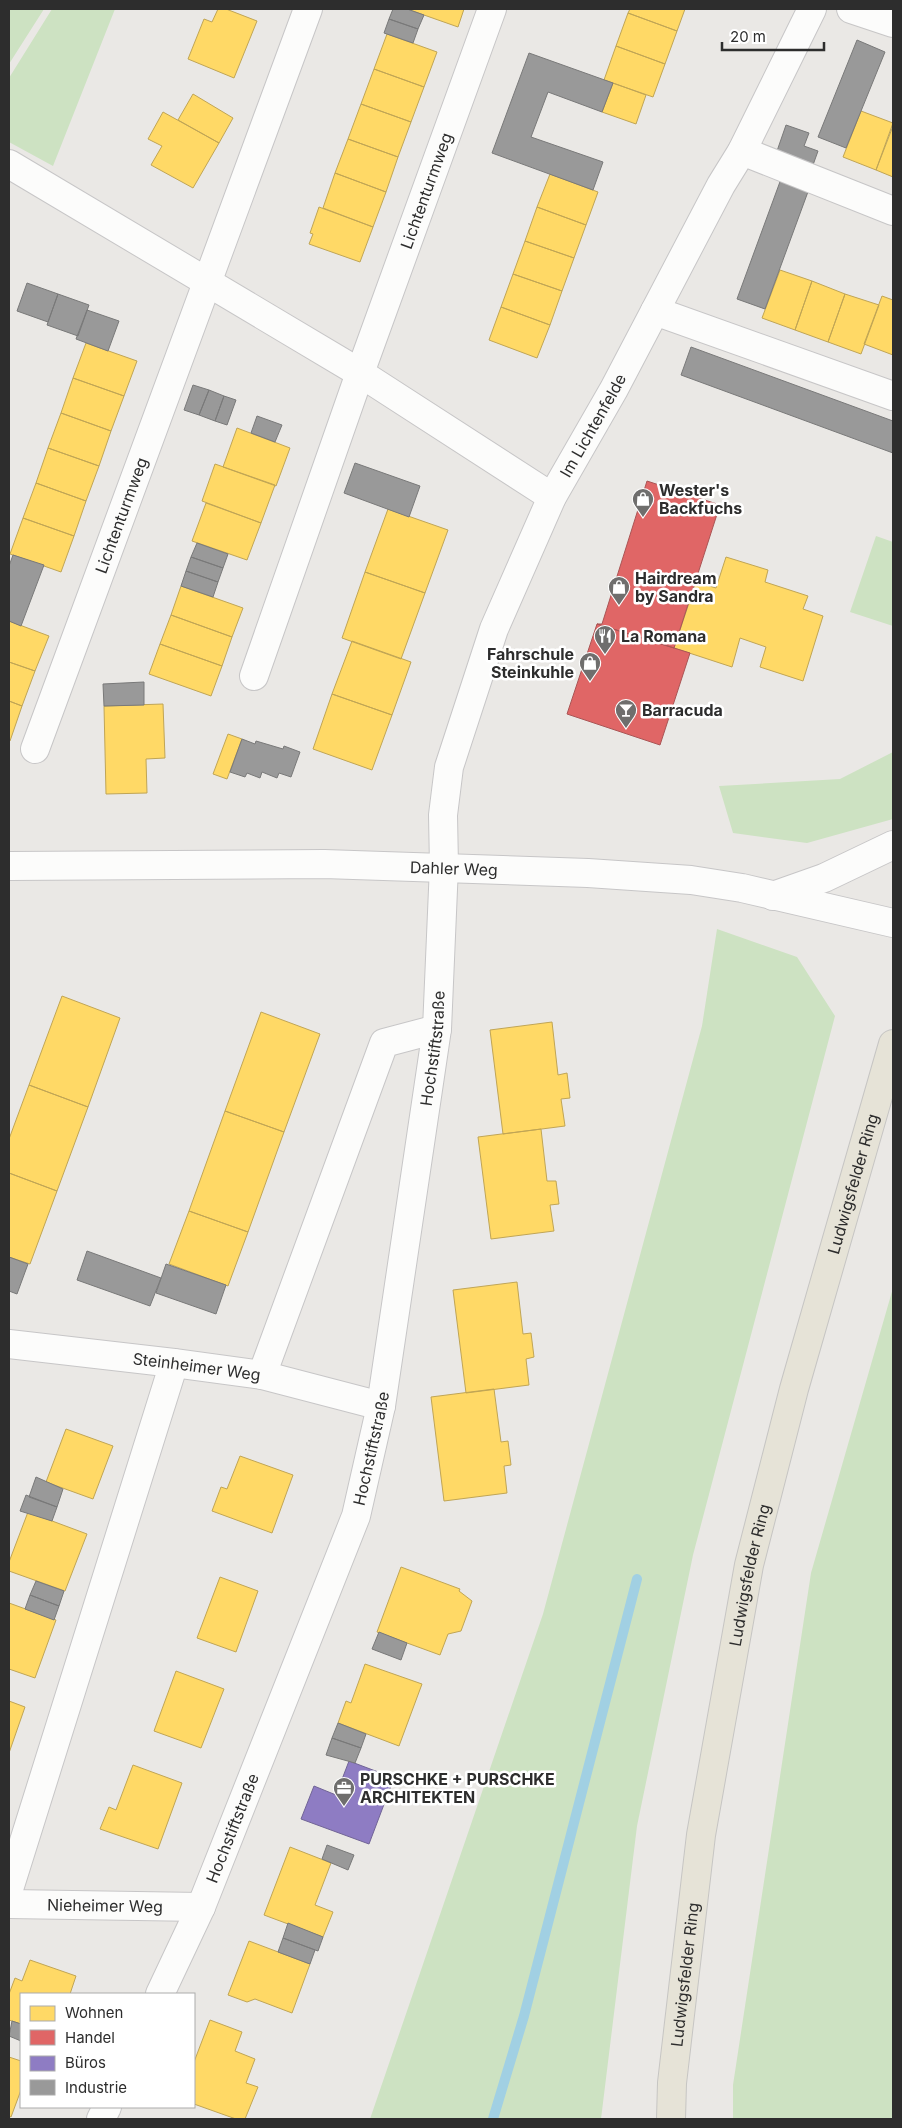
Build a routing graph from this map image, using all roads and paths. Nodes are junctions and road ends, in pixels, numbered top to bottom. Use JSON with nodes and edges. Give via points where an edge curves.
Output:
{"nodes":[{"id":1,"x":308,"y":9,"type":"edge"},
{"id":2,"x":492,"y":9,"type":"edge"},
{"id":3,"x":812,"y":9,"type":"edge"},
{"id":4,"x":852,"y":9,"type":"edge"},
{"id":5,"x":893,"y":23,"type":"edge"},
{"id":6,"x":742,"y":151,"type":"junction"},
{"id":7,"x":9,"y":164,"type":"edge"},
{"id":8,"x":893,"y":211,"type":"edge"},
{"id":9,"x":206,"y":281,"type":"junction"},
{"id":10,"x":655,"y":311,"type":"junction"},
{"id":11,"x":360,"y":373,"type":"junction"},
{"id":12,"x":893,"y":396,"type":"edge"},
{"id":13,"x":552,"y":497,"type":"junction"},
{"id":14,"x":254,"y":676,"type":"dead end"},
{"id":15,"x":35,"y":749,"type":"dead end"},
{"id":16,"x":893,"y":845,"type":"edge"},
{"id":17,"x":9,"y":866,"type":"edge"},
{"id":18,"x":444,"y":866,"type":"junction"},
{"id":19,"x":773,"y":896,"type":"junction"},
{"id":20,"x":893,"y":923,"type":"edge"},
{"id":21,"x":436,"y":1029,"type":"junction"},
{"id":22,"x":893,"y":1044,"type":"edge"},
{"id":23,"x":9,"y":1344,"type":"edge"},
{"id":24,"x":174,"y":1362,"type":"junction"},
{"id":25,"x":262,"y":1375,"type":"junction"},
{"id":26,"x":381,"y":1406,"type":"junction"},
{"id":27,"x":9,"y":1888,"type":"edge"},
{"id":28,"x":9,"y":1904,"type":"edge"},
{"id":29,"x":201,"y":1907,"type":"junction"},
{"id":30,"x":160,"y":1993,"type":"edge"},
{"id":31,"x":671,"y":2119,"type":"edge"}],
"edges":[{"from":1,"to":9,"type":"street","name":"Lichtenturmweg"},
{"from":2,"to":11,"type":"street","name":"Lichtenturmweg"},
{"from":3,"to":6,"type":"street","name":"Im Lichtenfelde"},
{"from":4,"to":5,"type":"street"},
{"from":6,"to":8,"type":"street"},
{"from":6,"to":10,"type":"street","name":"Im Lichtenfelde"},
{"from":7,"to":9,"type":"street"},
{"from":9,"to":11,"type":"street"},
{"from":9,"to":15,"type":"street","name":"Lichtenturmweg"},
{"from":10,"to":12,"type":"street"},
{"from":10,"to":13,"type":"street","name":"Im Lichtenfelde"},
{"from":11,"to":13,"type":"street"},
{"from":11,"to":14,"type":"street","name":"Lichtenturmweg"},
{"from":13,"to":18,"type":"street","name":"Im Lichtenfelde","via":[[494,629],[449,767],[443,815]]},
{"from":16,"to":19,"type":"street","via":[[824,878]]},
{"from":17,"to":18,"type":"street","name":"Dahler Weg"},
{"from":18,"to":19,"type":"street","name":"Dahler Weg","via":[[691,880]]},
{"from":18,"to":21,"type":"street","name":"Hochstiftstraße"},
{"from":19,"to":20,"type":"street","name":"Dahler Weg"},
{"from":21,"to":25,"type":"street","via":[[384,1043]]},
{"from":21,"to":26,"type":"street","name":"Hochstiftstraße"},
{"from":22,"to":31,"type":"main road","name":"Ludwigsfelder Ring","via":[[794,1389],[748,1565],[701,1835],[672,2083]]},
{"from":23,"to":24,"type":"street","name":"Steinheimer Weg"},
{"from":24,"to":25,"type":"street","name":"Steinheimer Weg"},
{"from":24,"to":27,"type":"street"},
{"from":25,"to":26,"type":"street","name":"Steinheimer Weg"},
{"from":26,"to":29,"type":"street","name":"Hochstiftstraße","via":[[356,1516]]},
{"from":28,"to":29,"type":"street","name":"Nieheimer Weg"},
{"from":29,"to":30,"type":"street","name":"Hochstiftstraße"}]}
